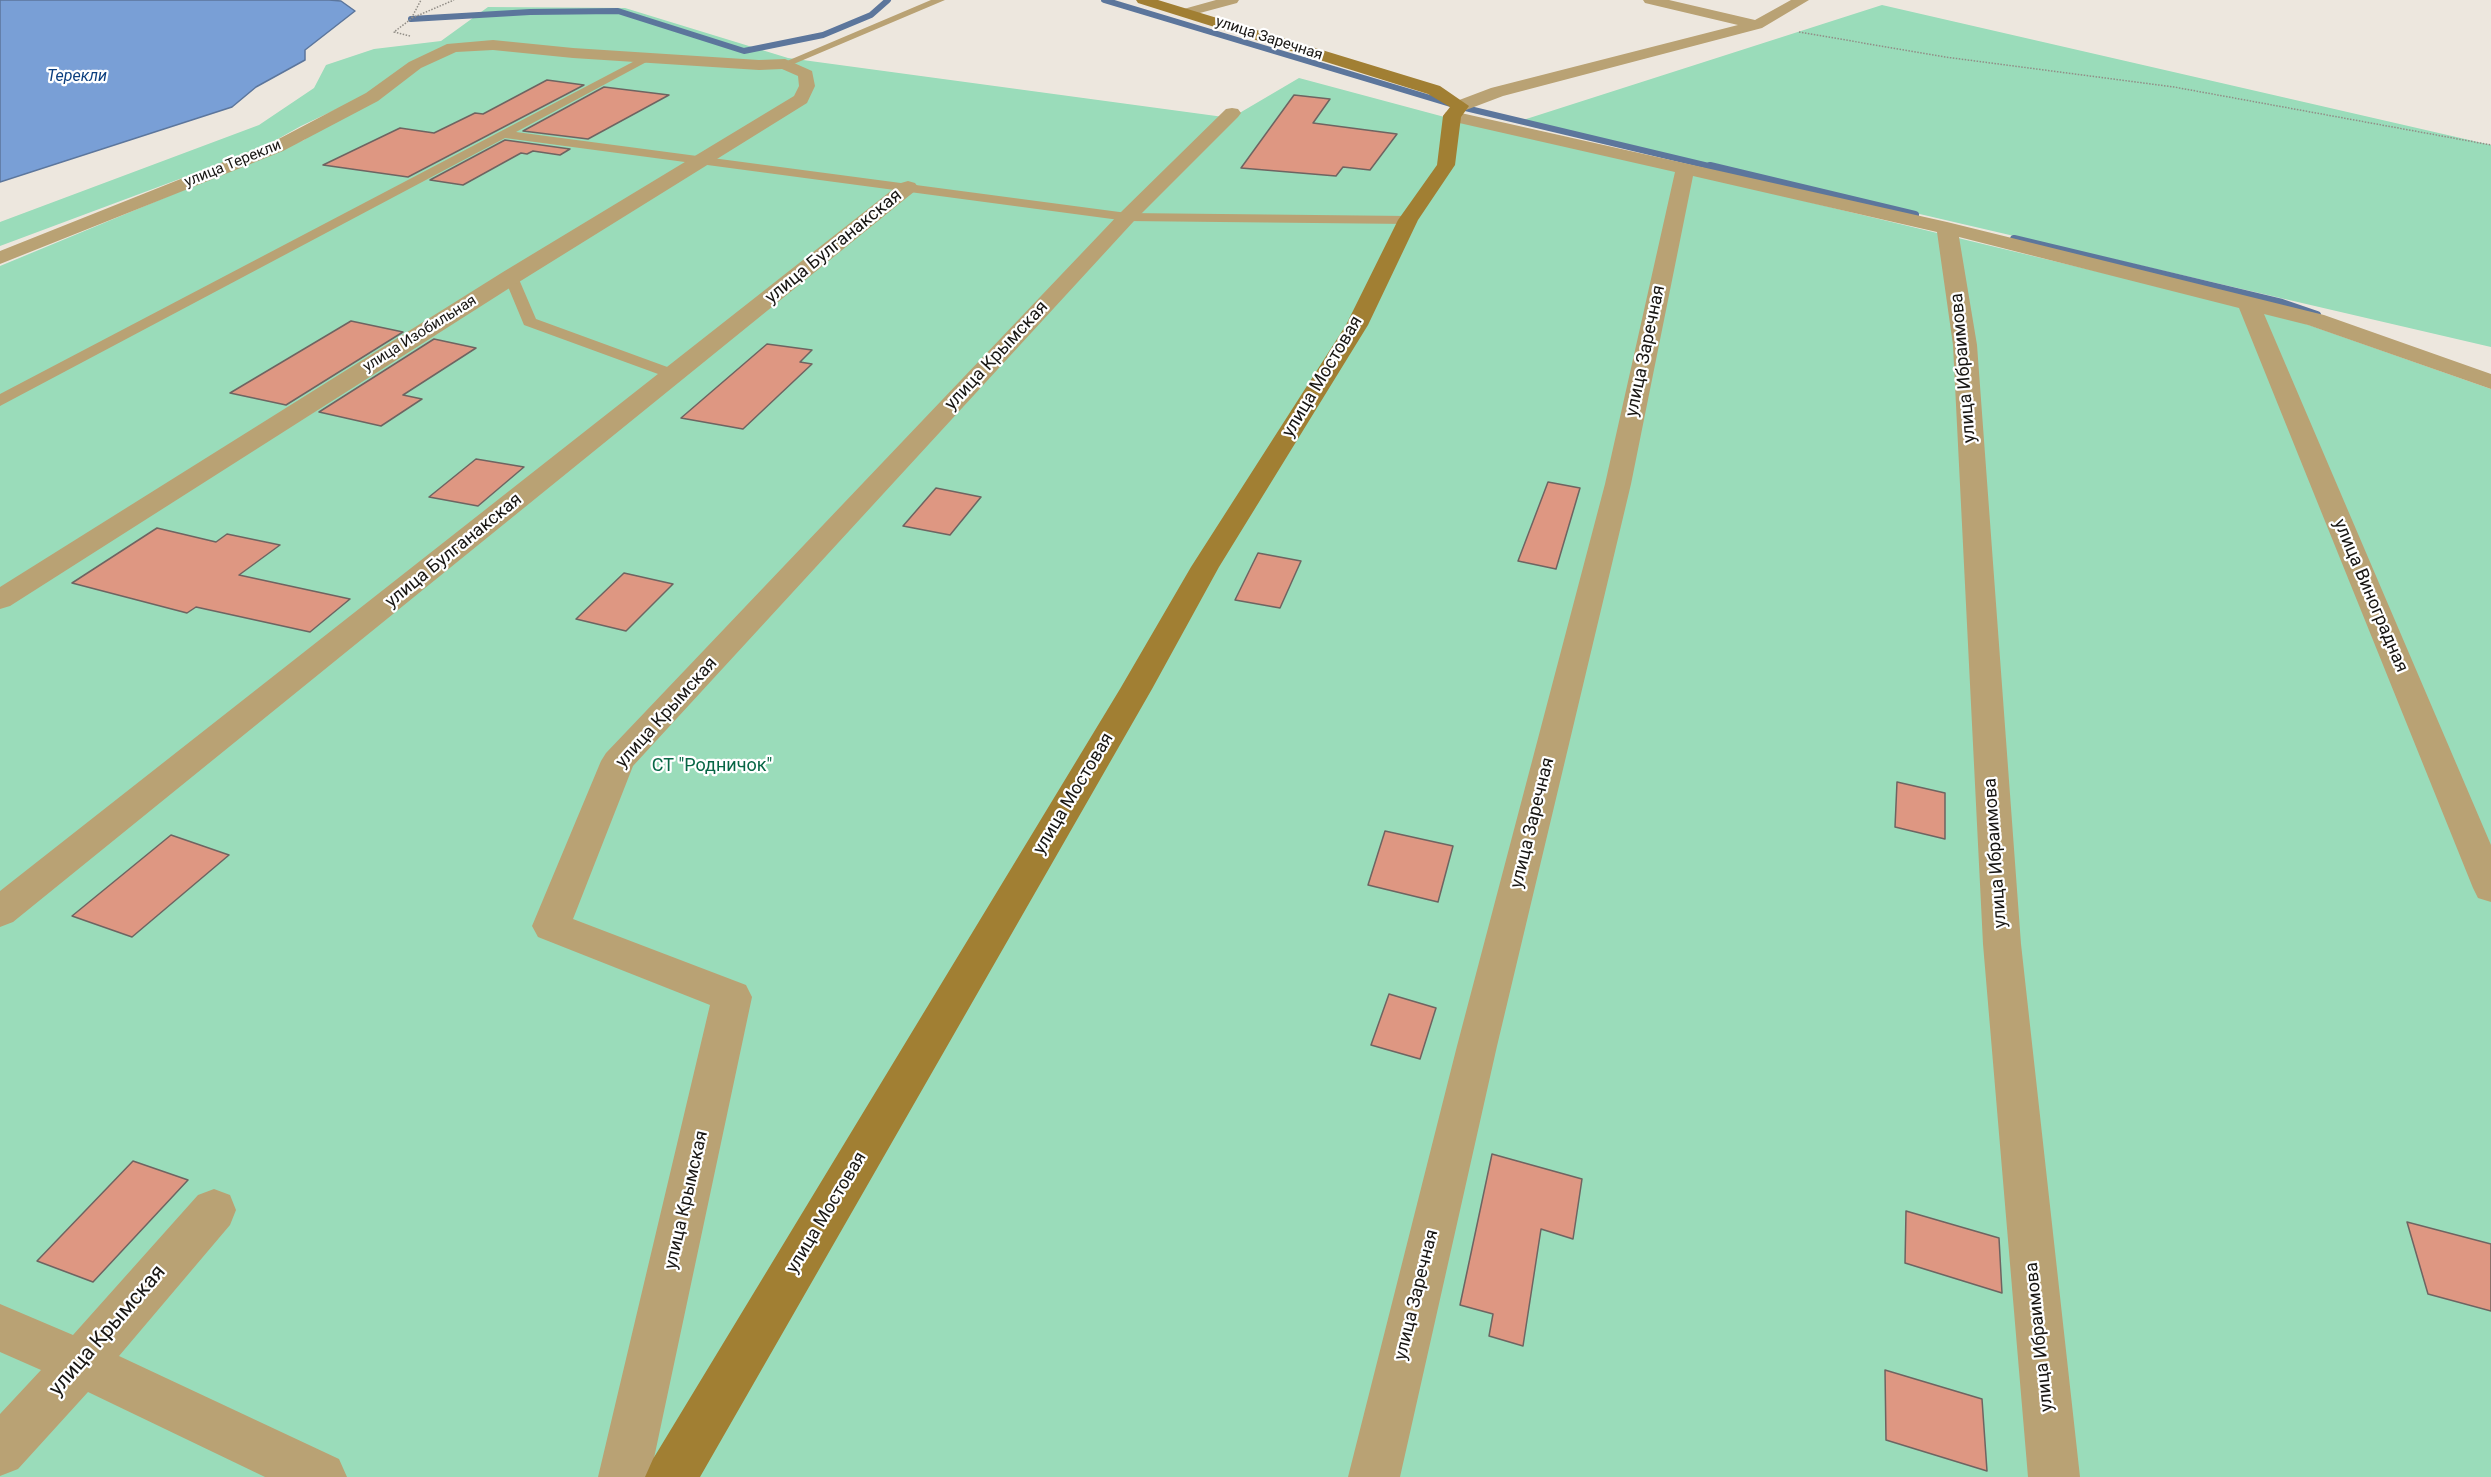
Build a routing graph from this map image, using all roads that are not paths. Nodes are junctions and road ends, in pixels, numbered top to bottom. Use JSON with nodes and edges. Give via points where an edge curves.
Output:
{"nodes":[{"id":1,"x":940,"y":0,"type":"edge"},
{"id":2,"x":1143,"y":0,"type":"edge"},
{"id":3,"x":1232,"y":0,"type":"edge"},
{"id":4,"x":1650,"y":0,"type":"edge"},
{"id":5,"x":1802,"y":0,"type":"edge"},
{"id":6,"x":1185,"y":13,"type":"junction"},
{"id":7,"x":1757,"y":25,"type":"junction"},
{"id":8,"x":648,"y":57,"type":"junction"},
{"id":9,"x":785,"y":64,"type":"junction"},
{"id":10,"x":1456,"y":111,"type":"junction"},
{"id":11,"x":1232,"y":113,"type":"dead end"},
{"id":12,"x":503,"y":134,"type":"junction"},
{"id":13,"x":702,"y":160,"type":"junction"},
{"id":14,"x":1685,"y":168,"type":"junction"},
{"id":15,"x":908,"y":187,"type":"junction"},
{"id":16,"x":1127,"y":217,"type":"junction"},
{"id":17,"x":1407,"y":220,"type":"junction"},
{"id":18,"x":1947,"y":228,"type":"junction"},
{"id":19,"x":0,"y":258,"type":"edge"},
{"id":20,"x":511,"y":277,"type":"junction"},
{"id":21,"x":2248,"y":303,"type":"junction"},
{"id":22,"x":675,"y":375,"type":"junction"},
{"id":23,"x":2491,"y":382,"type":"edge"},
{"id":24,"x":0,"y":401,"type":"edge"},
{"id":25,"x":0,"y":600,"type":"edge"},
{"id":26,"x":2491,"y":888,"type":"edge"},
{"id":27,"x":0,"y":912,"type":"edge"},
{"id":28,"x":214,"y":1210,"type":"dead end"},
{"id":29,"x":0,"y":1328,"type":"edge"},
{"id":30,"x":81,"y":1363,"type":"junction"},
{"id":31,"x":0,"y":1451,"type":"edge"},
{"id":32,"x":321,"y":1477,"type":"edge"},
{"id":33,"x":624,"y":1477,"type":"edge"},
{"id":34,"x":671,"y":1477,"type":"edge"},
{"id":35,"x":1374,"y":1477,"type":"edge"},
{"id":36,"x":2054,"y":1477,"type":"edge"}],
"edges":[{"from":1,"to":9,"type":"lane"},
{"from":2,"to":6,"type":"street","name":"улица Заречная"},
{"from":3,"to":6,"type":"street"},
{"from":4,"to":7,"type":"street"},
{"from":5,"to":7,"type":"street"},
{"from":6,"to":10,"type":"street","name":"улица Заречная","via":[[1434,90]]},
{"from":7,"to":10,"type":"street","via":[[1497,93]]},
{"from":8,"to":9,"type":"street"},
{"from":8,"to":12,"type":"lane"},
{"from":8,"to":19,"type":"street","name":"улица Терекли","via":[[493,45],[453,47],[415,64],[372,97],[277,147]]},
{"from":9,"to":13,"type":"street","name":"улица Изобильная","via":[[806,74],[807,86],[801,99]]},
{"from":10,"to":14,"type":"street"},
{"from":10,"to":17,"type":"street","name":"улица Мостовая","via":[[1446,165]]},
{"from":11,"to":16,"type":"street","name":"улица Крымская"},
{"from":12,"to":13,"type":"lane"},
{"from":12,"to":24,"type":"lane"},
{"from":13,"to":15,"type":"lane"},
{"from":13,"to":20,"type":"street","name":"улица Изобильная"},
{"from":14,"to":18,"type":"street"},
{"from":14,"to":35,"type":"street","name":"улица Заречная","via":[[1618,484]]},
{"from":15,"to":16,"type":"lane"},
{"from":15,"to":22,"type":"street","name":"улица Булганакская"},
{"from":16,"to":17,"type":"lane"},
{"from":16,"to":33,"type":"street","name":"улица Крымская","via":[[618,761],[551,926],[732,997]]},
{"from":17,"to":34,"type":"street","name":"улица Мостовая","via":[[1357,325],[1205,567]]},
{"from":18,"to":21,"type":"street"},
{"from":18,"to":36,"type":"street","name":"улица Ибраимова","via":[[1965,345],[2002,944]]},
{"from":20,"to":22,"type":"lane","via":[[529,322]]},
{"from":20,"to":25,"type":"street","name":"улица Изобильная"},
{"from":21,"to":23,"type":"street","via":[[2316,320]]},
{"from":21,"to":26,"type":"street","name":"улица Виноградная"},
{"from":22,"to":27,"type":"street","name":"улица Булганакская"},
{"from":28,"to":30,"type":"street","name":"улица Крымская"},
{"from":29,"to":30,"type":"street"},
{"from":30,"to":31,"type":"street","name":"улица Крымская"},
{"from":30,"to":32,"type":"street"}]}
